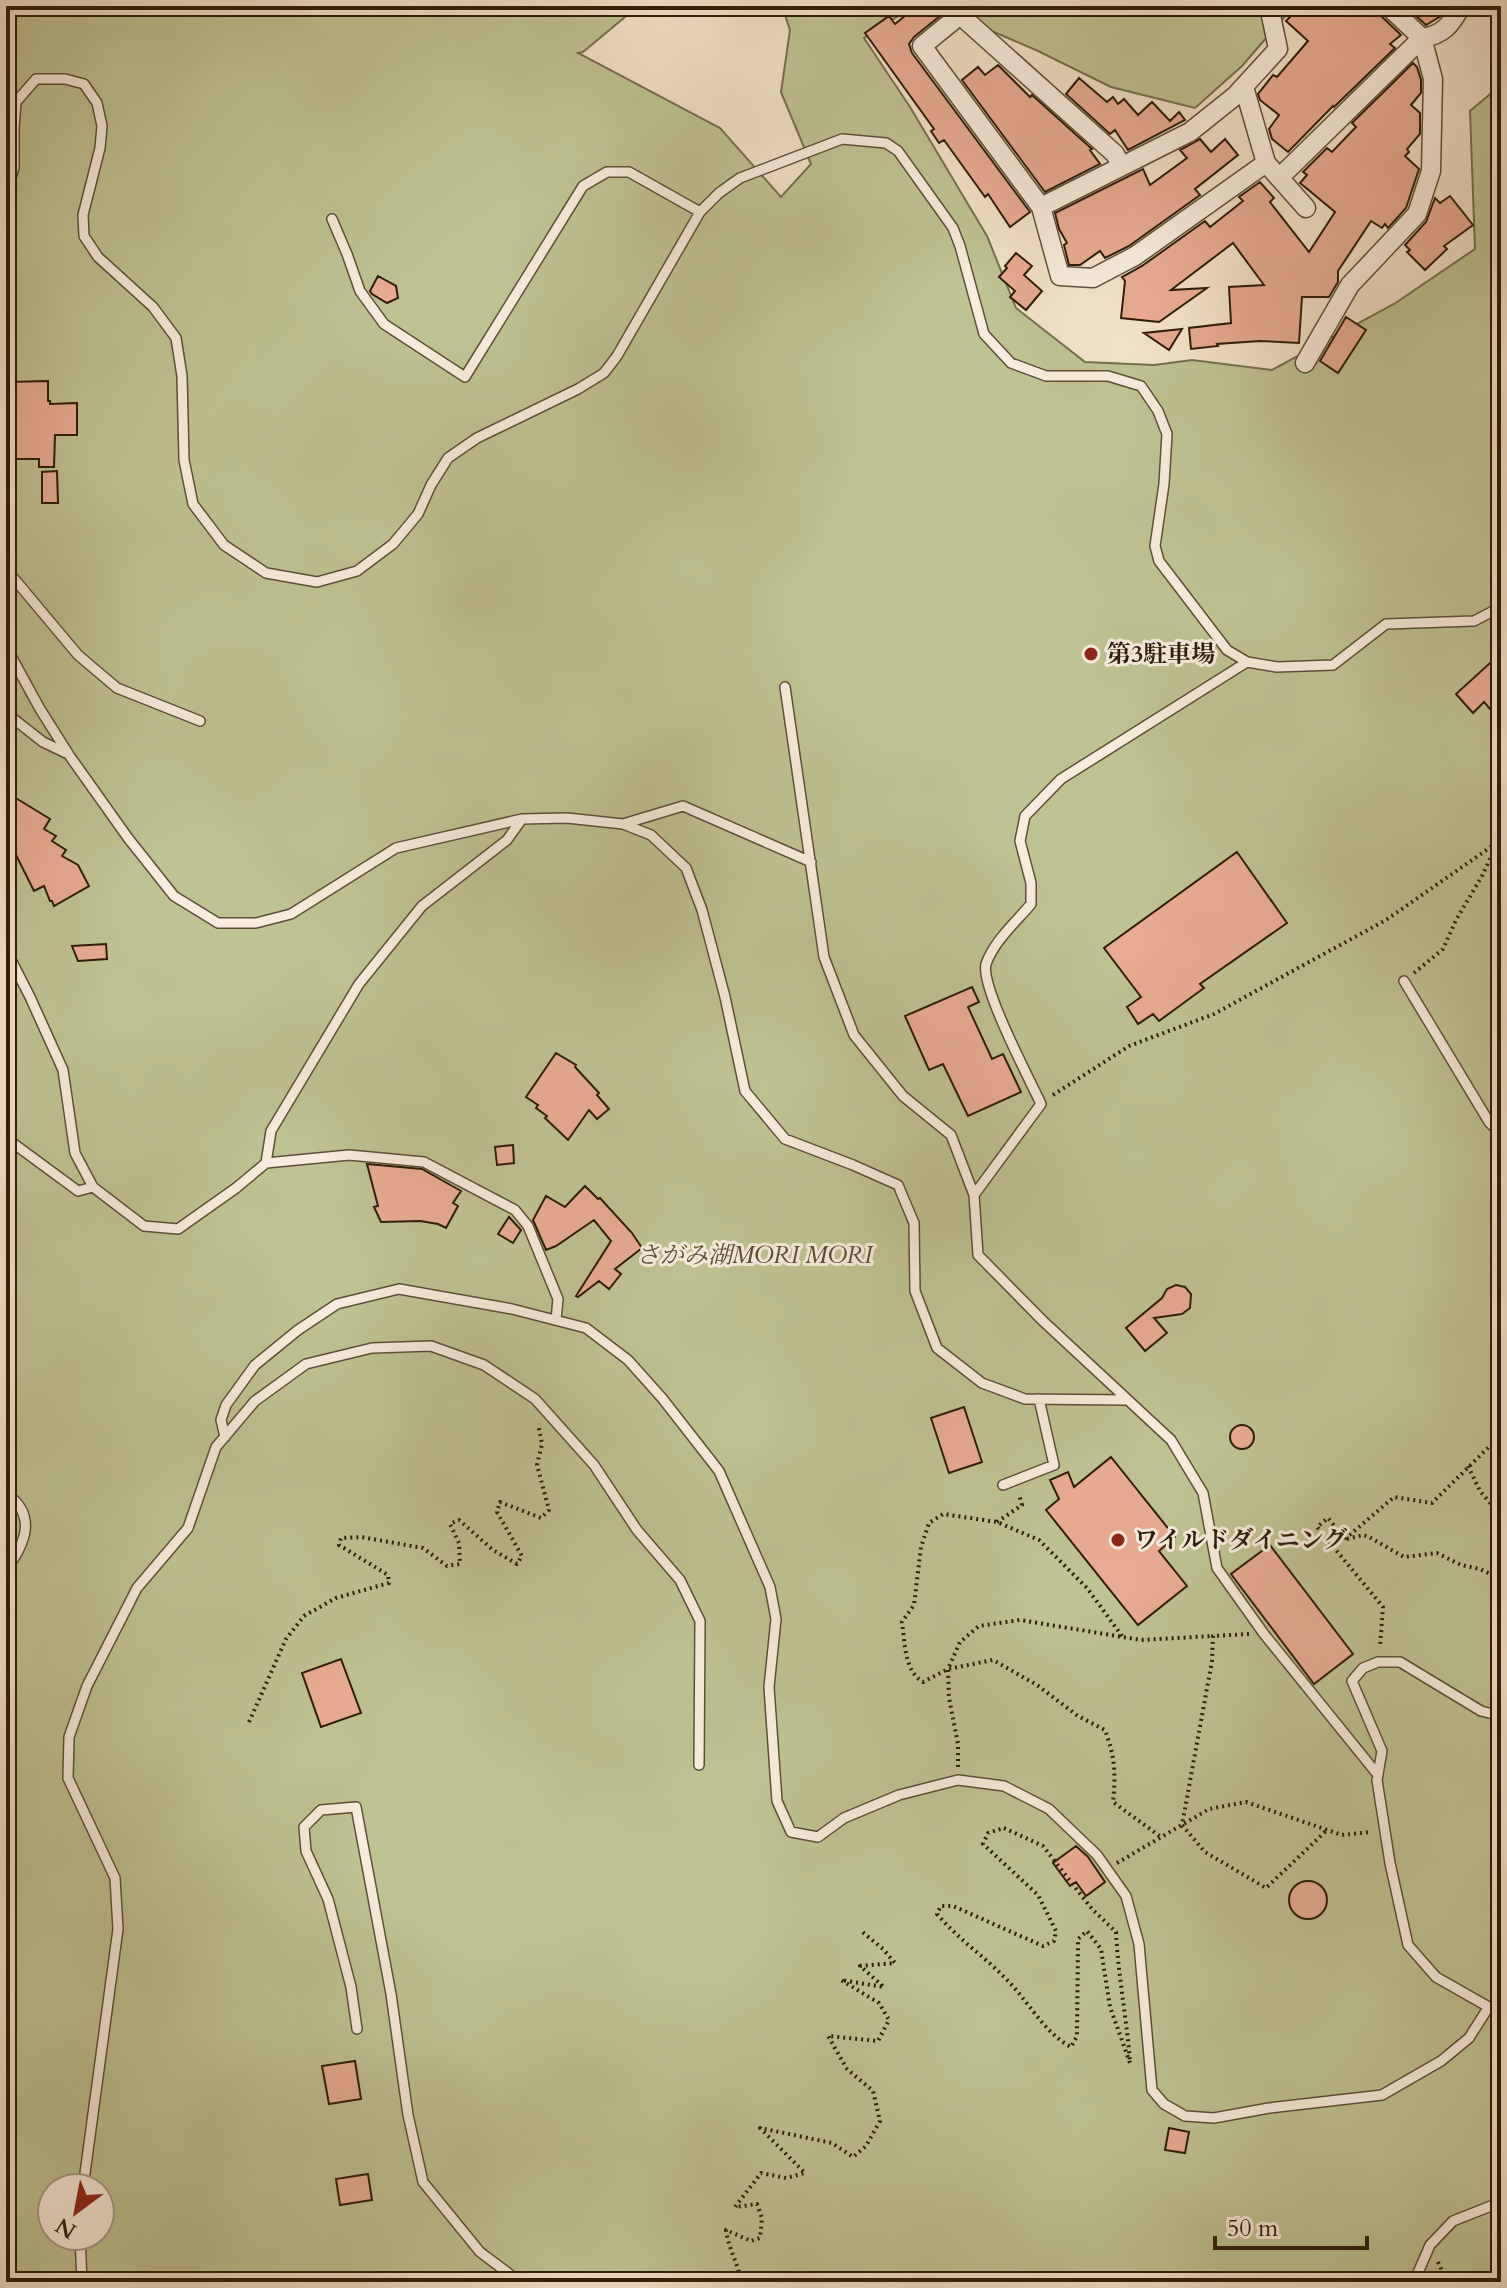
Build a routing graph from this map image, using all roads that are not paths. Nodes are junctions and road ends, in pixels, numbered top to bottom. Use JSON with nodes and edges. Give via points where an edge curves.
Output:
{"nodes":[{"id":1,"x":1269,"y":6,"type":"edge"},
{"id":2,"x":1388,"y":6,"type":"edge"},
{"id":3,"x":1461,"y":6,"type":"edge"},
{"id":4,"x":1422,"y":38,"type":"junction"},
{"id":5,"x":1244,"y":87,"type":"junction"},
{"id":6,"x":1266,"y":163,"type":"junction"},
{"id":7,"x":1121,"y":166,"type":"junction"},
{"id":8,"x":1279,"y":178,"type":"junction"},
{"id":9,"x":6,"y":194,"type":"edge"},
{"id":10,"x":1041,"y":207,"type":"junction"},
{"id":11,"x":1306,"y":208,"type":"dead end"},
{"id":12,"x":700,"y":212,"type":"junction"},
{"id":13,"x":332,"y":219,"type":"dead end"},
{"id":14,"x":1305,"y":363,"type":"dead end"},
{"id":15,"x":6,"y":569,"type":"edge"},
{"id":16,"x":1501,"y":607,"type":"edge"},
{"id":17,"x":6,"y":647,"type":"edge"},
{"id":18,"x":1247,"y":662,"type":"junction"},
{"id":19,"x":785,"y":687,"type":"dead end"},
{"id":20,"x":6,"y":713,"type":"edge"},
{"id":21,"x":200,"y":721,"type":"dead end"},
{"id":22,"x":69,"y":755,"type":"junction"},
{"id":23,"x":522,"y":819,"type":"junction"},
{"id":24,"x":623,"y":824,"type":"junction"},
{"id":25,"x":811,"y":862,"type":"junction"},
{"id":26,"x":6,"y":950,"type":"edge"},
{"id":27,"x":1404,"y":981,"type":"road end"},
{"id":28,"x":1501,"y":1134,"type":"edge"},
{"id":29,"x":6,"y":1138,"type":"edge"},
{"id":30,"x":266,"y":1163,"type":"junction"},
{"id":31,"x":93,"y":1187,"type":"junction"},
{"id":32,"x":974,"y":1195,"type":"junction"},
{"id":33,"x":556,"y":1320,"type":"junction"},
{"id":34,"x":1039,"y":1399,"type":"junction"},
{"id":35,"x":1127,"y":1400,"type":"junction"},
{"id":36,"x":225,"y":1437,"type":"junction"},
{"id":37,"x":1003,"y":1485,"type":"dead end"},
{"id":38,"x":6,"y":1493,"type":"edge"},
{"id":39,"x":6,"y":1569,"type":"edge"},
{"id":40,"x":1501,"y":1716,"type":"edge"},
{"id":41,"x":699,"y":1765,"type":"dead end"},
{"id":42,"x":1378,"y":1775,"type":"junction"},
{"id":43,"x":1488,"y":2008,"type":"junction"},
{"id":44,"x":1501,"y":2014,"type":"edge"},
{"id":45,"x":357,"y":2029,"type":"dead end"},
{"id":46,"x":85,"y":2172,"type":"edge"},
{"id":47,"x":1501,"y":2202,"type":"edge"},
{"id":48,"x":81,"y":2252,"type":"edge"},
{"id":49,"x":82,"y":2282,"type":"edge"},
{"id":50,"x":520,"y":2282,"type":"edge"},
{"id":51,"x":1414,"y":2282,"type":"edge"}],
"edges":[{"from":1,"to":5,"type":"street","via":[[1278,49]]},
{"from":2,"to":4,"type":"street"},
{"from":3,"to":4,"type":"street","via":[[1437,35]]},
{"from":4,"to":8,"type":"street"},
{"from":4,"to":14,"type":"street","via":[[1433,79],[1431,171],[1417,214],[1350,285]]},
{"from":5,"to":6,"type":"street"},
{"from":5,"to":7,"type":"street","via":[[1190,132]]},
{"from":6,"to":8,"type":"street"},
{"from":6,"to":10,"type":"street","via":[[1135,256],[1093,278],[1060,276]]},
{"from":7,"to":10,"type":"street"},
{"from":7,"to":10,"type":"street","via":[[1115,154],[960,15],[922,46]]},
{"from":8,"to":11,"type":"street"},
{"from":9,"to":12,"type":"lane","via":[[14,168],[16,102],[36,79],[84,84],[97,103],[102,126],[83,215],[84,236],[176,338],[184,460],[193,504],[224,545],[266,573],[317,582],[357,571],[393,544],[418,514],[448,458],[604,373]]},
{"from":12,"to":13,"type":"lane","via":[[629,172],[607,172],[583,186],[465,377],[384,324],[360,291]]},
{"from":12,"to":18,"type":"lane","via":[[740,178],[842,139],[886,143],[898,151],[953,228],[984,334],[1011,363],[1046,376],[1108,376],[1141,386],[1167,434],[1155,546],[1159,561],[1227,650]]},
{"from":15,"to":21,"type":"lane","via":[[78,655],[117,688]]},
{"from":16,"to":18,"type":"lane","via":[[1474,621],[1386,624],[1333,665]]},
{"from":17,"to":22,"type":"lane"},
{"from":18,"to":32,"type":"lane","via":[[1061,779],[1025,816],[1020,841],[1031,904],[998,942],[985,967],[989,991],[1041,1104]]},
{"from":19,"to":25,"type":"lane"},
{"from":20,"to":22,"type":"lane"},
{"from":22,"to":23,"type":"lane","via":[[174,896],[218,923],[256,923],[291,914],[396,848]]},
{"from":23,"to":24,"type":"lane"},
{"from":23,"to":30,"type":"lane","via":[[507,840],[422,906],[359,984],[271,1131]]},
{"from":24,"to":25,"type":"lane","via":[[683,806]]},
{"from":24,"to":34,"type":"lane","via":[[651,835],[686,868],[702,910],[745,1091],[785,1139],[898,1185],[914,1223],[915,1291],[937,1348],[982,1383]]},
{"from":25,"to":32,"type":"lane","via":[[824,957],[854,1035],[903,1096],[951,1135]]},
{"from":26,"to":31,"type":"lane","via":[[63,1070],[75,1153]]},
{"from":27,"to":28,"type":"lane"},
{"from":29,"to":31,"type":"lane","via":[[78,1191]]},
{"from":30,"to":31,"type":"lane","via":[[178,1229],[144,1226]]},
{"from":30,"to":33,"type":"lane","via":[[349,1155],[424,1162],[478,1188],[515,1210],[528,1226],[558,1299]]},
{"from":32,"to":35,"type":"lane","via":[[978,1255]]},
{"from":33,"to":36,"type":"lane","via":[[399,1289],[337,1304],[255,1365],[226,1405],[221,1420]]},
{"from":33,"to":43,"type":"lane","via":[[586,1328],[628,1360],[719,1471],[770,1587],[776,1619],[769,1687],[777,1801],[791,1832],[818,1837],[844,1818],[899,1795],[958,1780],[1004,1786],[1049,1809],[1097,1855],[1126,1896],[1139,1944],[1152,2090],[1185,2116],[1214,2118],[1382,2095],[1441,2061],[1469,2038]]},
{"from":34,"to":35,"type":"lane"},
{"from":34,"to":37,"type":"lane","via":[[1054,1465]]},
{"from":35,"to":42,"type":"lane","via":[[1171,1440],[1203,1493],[1217,1568]]},
{"from":36,"to":41,"type":"lane","via":[[255,1401],[306,1364],[372,1348],[431,1346],[484,1365],[535,1399],[594,1465],[637,1530],[680,1580],[700,1621]]},
{"from":36,"to":46,"type":"lane","via":[[216,1447],[188,1528],[137,1588],[87,1686],[69,1737],[68,1778],[115,1878],[118,1929]]},
{"from":38,"to":39,"type":"lane","via":[[24,1515],[26,1530],[20,1551]]},
{"from":40,"to":42,"type":"lane","via":[[1481,1711],[1400,1662],[1363,1668],[1352,1681],[1382,1751]]},
{"from":42,"to":43,"type":"lane","via":[[1408,1945],[1436,1977]]},
{"from":43,"to":44,"type":"lane"},
{"from":45,"to":50,"type":"lane","via":[[328,1899],[306,1851],[304,1827],[321,1810],[356,1807],[423,2182],[480,2252]]},
{"from":47,"to":51,"type":"lane","via":[[1453,2221],[1430,2245]]},
{"from":48,"to":49,"type":"lane"}]}
